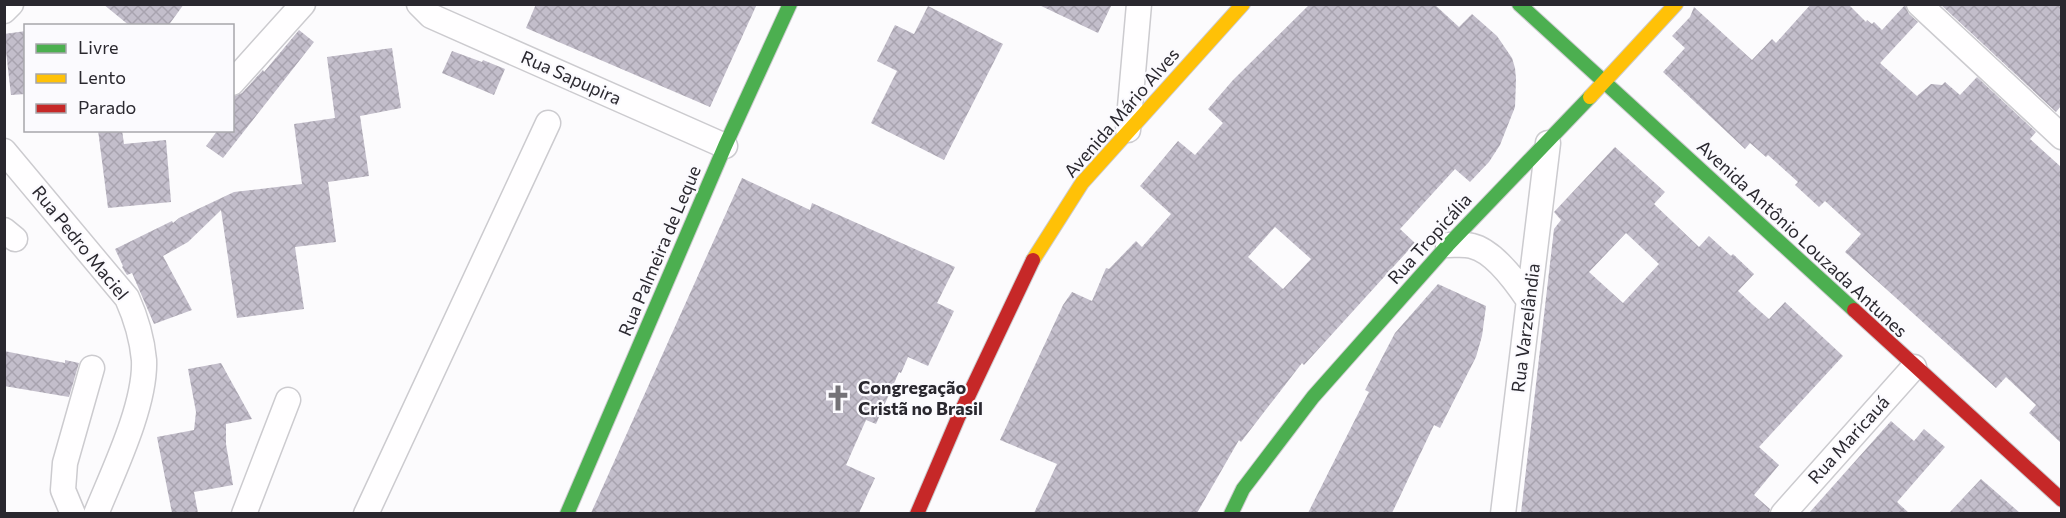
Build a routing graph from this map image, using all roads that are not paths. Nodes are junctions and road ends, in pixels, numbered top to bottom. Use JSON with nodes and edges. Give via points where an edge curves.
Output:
{"nodes":[{"id":1,"x":11,"y":4,"type":"edge"},
{"id":2,"x":303,"y":4,"type":"edge"},
{"id":3,"x":420,"y":4,"type":"edge"},
{"id":4,"x":790,"y":4,"type":"edge"},
{"id":5,"x":1139,"y":4,"type":"edge"},
{"id":6,"x":1243,"y":4,"type":"edge"},
{"id":7,"x":1519,"y":4,"type":"edge"},
{"id":8,"x":1676,"y":4,"type":"edge"},
{"id":9,"x":1919,"y":4,"type":"edge"},
{"id":10,"x":4,"y":11,"type":"edge"},
{"id":11,"x":234,"y":81,"type":"edge"},
{"id":12,"x":1605,"y":82,"type":"junction"},
{"id":13,"x":548,"y":123,"type":"dead end"},
{"id":14,"x":1128,"y":130,"type":"junction"},
{"id":15,"x":2061,"y":137,"type":"edge"},
{"id":16,"x":1548,"y":143,"type":"junction"},
{"id":17,"x":725,"y":146,"type":"junction"},
{"id":18,"x":4,"y":151,"type":"edge"},
{"id":19,"x":1448,"y":245,"type":"junction"},
{"id":20,"x":1529,"y":301,"type":"junction"},
{"id":21,"x":1914,"y":367,"type":"junction"},
{"id":22,"x":92,"y":368,"type":"dead end"},
{"id":23,"x":288,"y":399,"type":"dead end"},
{"id":24,"x":1243,"y":489,"type":"junction"},
{"id":25,"x":2061,"y":500,"type":"edge"},
{"id":26,"x":73,"y":513,"type":"edge"},
{"id":27,"x":96,"y":513,"type":"edge"},
{"id":28,"x":244,"y":513,"type":"edge"},
{"id":29,"x":366,"y":513,"type":"edge"},
{"id":30,"x":567,"y":513,"type":"edge"},
{"id":31,"x":917,"y":513,"type":"edge"},
{"id":32,"x":1231,"y":513,"type":"edge"},
{"id":33,"x":1240,"y":513,"type":"edge"},
{"id":34,"x":1503,"y":513,"type":"edge"},
{"id":35,"x":1783,"y":513,"type":"edge"}],
"edges":[{"from":1,"to":10,"type":"street"},
{"from":2,"to":11,"type":"street"},
{"from":3,"to":17,"type":"street","name":"Rua Sapupira","via":[[431,16]]},
{"from":4,"to":17,"type":"street","name":"Rua Palmeira de Leque"},
{"from":5,"to":14,"type":"street"},
{"from":6,"to":14,"type":"street","name":"Avenida Mário Alves"},
{"from":7,"to":12,"type":"street","name":"Avenida Antônio Louzada Antunes"},
{"from":8,"to":12,"type":"street","name":"Rua Tropicália"},
{"from":9,"to":15,"type":"street"},
{"from":12,"to":16,"type":"street","name":"Rua Tropicália"},
{"from":12,"to":21,"type":"street","name":"Avenida Antônio Louzada Antunes"},
{"from":13,"to":29,"type":"street"},
{"from":14,"to":31,"type":"street","name":"Avenida Mário Alves","via":[[1082,183],[1034,258]]},
{"from":16,"to":19,"type":"street","name":"Rua Tropicália"},
{"from":16,"to":20,"type":"street","name":"Rua Varzelândia"},
{"from":17,"to":30,"type":"street","name":"Rua Palmeira de Leque"},
{"from":18,"to":27,"type":"street","name":"Rua Pedro Maciel","via":[[127,298],[136,318],[144,362],[139,396]]},
{"from":19,"to":20,"type":"street","via":[[1473,246],[1495,260]]},
{"from":19,"to":24,"type":"street","name":"Rua Tropicália","via":[[1313,397]]},
{"from":20,"to":34,"type":"street","name":"Rua Varzelândia"},
{"from":21,"to":25,"type":"street","name":"Avenida Antônio Louzada Antunes"},
{"from":21,"to":35,"type":"street","name":"Rua Maricauá"},
{"from":22,"to":26,"type":"street","via":[[64,463],[63,490]]},
{"from":23,"to":28,"type":"street"},
{"from":24,"to":32,"type":"street","name":"Rua Tropicália"},
{"from":24,"to":33,"type":"street"}]}
